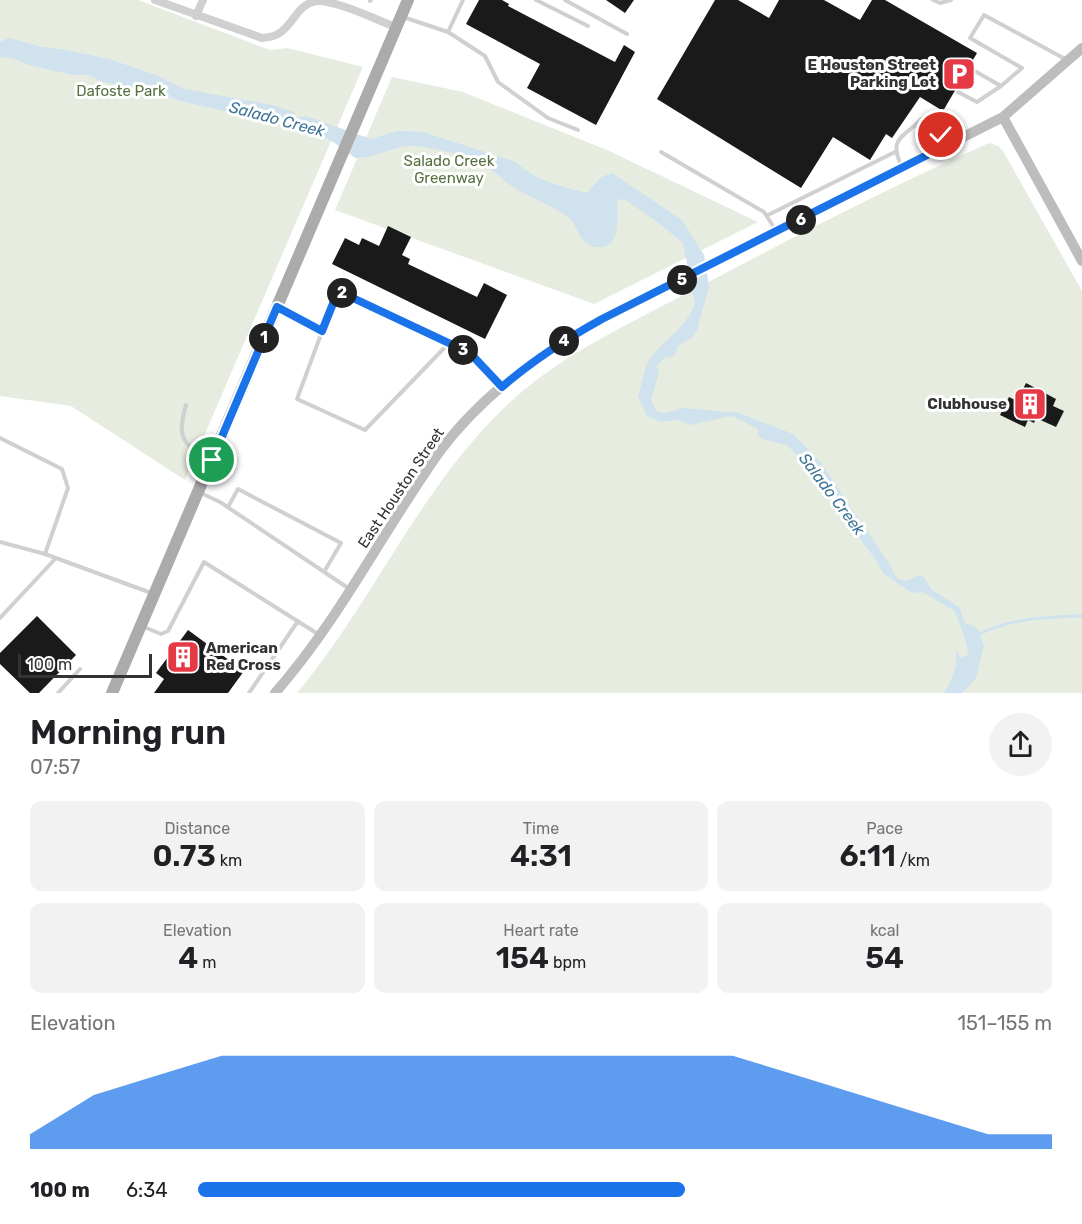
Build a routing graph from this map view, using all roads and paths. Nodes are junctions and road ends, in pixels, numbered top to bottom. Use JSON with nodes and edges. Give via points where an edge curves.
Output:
{"nodes":[{"id":1,"x":154,"y":0,"type":"edge"},
{"id":2,"x":203,"y":0,"type":"edge"},
{"id":3,"x":408,"y":0,"type":"edge"},
{"id":4,"x":463,"y":0,"type":"edge"},
{"id":5,"x":536,"y":0,"type":"edge"},
{"id":6,"x":565,"y":0,"type":"edge"},
{"id":7,"x":933,"y":0,"type":"edge"},
{"id":8,"x":951,"y":0,"type":"edge"},
{"id":9,"x":334,"y":1,"type":"edge"},
{"id":10,"x":196,"y":16,"type":"junction"},
{"id":11,"x":398,"y":22,"type":"junction"},
{"id":12,"x":588,"y":26,"type":"dead end"},
{"id":13,"x":448,"y":32,"type":"junction"},
{"id":14,"x":627,"y":34,"type":"dead end"},
{"id":15,"x":1082,"y":48,"type":"edge"},
{"id":16,"x":1068,"y":61,"type":"junction"},
{"id":17,"x":973,"y":70,"type":"dead end"},
{"id":18,"x":1001,"y":86,"type":"junction"},
{"id":19,"x":958,"y":92,"type":"dead end"},
{"id":20,"x":1004,"y":117,"type":"junction"},
{"id":21,"x":578,"y":130,"type":"dead end"},
{"id":22,"x":947,"y":145,"type":"junction"},
{"id":23,"x":895,"y":152,"type":"junction"},
{"id":24,"x":661,"y":153,"type":"dead end"},
{"id":25,"x":902,"y":168,"type":"junction"},
{"id":26,"x":768,"y":215,"type":"junction"},
{"id":27,"x":777,"y":232,"type":"junction"},
{"id":28,"x":1082,"y":261,"type":"edge"},
{"id":29,"x":277,"y":307,"type":"junction"},
{"id":30,"x":322,"y":331,"type":"junction"},
{"id":31,"x":448,"y":343,"type":"junction"},
{"id":32,"x":502,"y":387,"type":"junction"},
{"id":33,"x":186,"y":405,"type":"dead end"},
{"id":34,"x":0,"y":438,"type":"edge"},
{"id":35,"x":212,"y":460,"type":"junction"},
{"id":36,"x":198,"y":492,"type":"junction"},
{"id":37,"x":228,"y":507,"type":"junction"},
{"id":38,"x":0,"y":542,"type":"edge"},
{"id":39,"x":45,"y":554,"type":"junction"},
{"id":40,"x":56,"y":558,"type":"junction"},
{"id":41,"x":324,"y":572,"type":"junction"},
{"id":42,"x":351,"y":590,"type":"junction"},
{"id":43,"x":154,"y":594,"type":"junction"},
{"id":44,"x":0,"y":618,"type":"edge"},
{"id":45,"x":298,"y":621,"type":"junction"},
{"id":46,"x":141,"y":626,"type":"junction"},
{"id":47,"x":321,"y":636,"type":"junction"},
{"id":48,"x":80,"y":669,"type":"dead end"},
{"id":49,"x":58,"y":693,"type":"edge"},
{"id":50,"x":112,"y":693,"type":"edge"},
{"id":51,"x":249,"y":693,"type":"edge"},
{"id":52,"x":275,"y":693,"type":"edge"}],
"edges":[{"from":1,"to":10,"type":"street"},
{"from":2,"to":10,"type":"street"},
{"from":3,"to":11,"type":"main road"},
{"from":4,"to":13,"type":"lane"},
{"from":5,"to":12,"type":"lane"},
{"from":6,"to":14,"type":"lane"},
{"from":7,"to":8,"type":"lane"},
{"from":9,"to":10,"type":"street","via":[[309,3],[285,31],[269,38]]},
{"from":9,"to":11,"type":"street"},
{"from":11,"to":13,"type":"lane"},
{"from":11,"to":29,"type":"main road"},
{"from":13,"to":21,"type":"lane","via":[[485,56],[498,82],[548,118]]},
{"from":15,"to":16,"type":"main road","name":"East Houston Street"},
{"from":16,"to":18,"type":"lane","via":[[984,15],[970,38],[1022,68]]},
{"from":16,"to":20,"type":"main road","name":"East Houston Street"},
{"from":17,"to":18,"type":"lane"},
{"from":18,"to":19,"type":"lane","via":[[977,102]]},
{"from":20,"to":22,"type":"main road","name":"East Houston Street"},
{"from":20,"to":28,"type":"main road"},
{"from":22,"to":23,"type":"lane","via":[[938,130],[922,119],[897,143]]},
{"from":22,"to":25,"type":"main road","name":"East Houston Street"},
{"from":23,"to":25,"type":"lane"},
{"from":23,"to":26,"type":"lane"},
{"from":24,"to":26,"type":"lane"},
{"from":25,"to":27,"type":"main road","name":"East Houston Street"},
{"from":26,"to":27,"type":"lane"},
{"from":27,"to":32,"type":"main road","name":"East Houston Street","via":[[602,319],[555,346]]},
{"from":29,"to":30,"type":"lane"},
{"from":29,"to":35,"type":"main road"},
{"from":30,"to":31,"type":"lane","via":[[338,291]]},
{"from":30,"to":31,"type":"lane","via":[[297,399],[365,430]]},
{"from":31,"to":32,"type":"lane","via":[[470,353]]},
{"from":32,"to":42,"type":"main road","name":"East Houston Street","via":[[441,450]]},
{"from":33,"to":35,"type":"lane","via":[[180,427],[188,447]]},
{"from":34,"to":39,"type":"lane","via":[[62,469],[68,488]]},
{"from":35,"to":36,"type":"main road"},
{"from":36,"to":37,"type":"lane"},
{"from":36,"to":43,"type":"main road"},
{"from":37,"to":41,"type":"lane"},
{"from":37,"to":41,"type":"lane","via":[[238,489],[341,543]]},
{"from":38,"to":39,"type":"lane"},
{"from":39,"to":40,"type":"lane"},
{"from":40,"to":43,"type":"lane"},
{"from":40,"to":44,"type":"lane"},
{"from":41,"to":42,"type":"lane"},
{"from":42,"to":47,"type":"main road","name":"East Houston Street"},
{"from":43,"to":46,"type":"main road"},
{"from":45,"to":46,"type":"lane","via":[[204,562],[168,631],[161,634]]},
{"from":45,"to":47,"type":"lane"},
{"from":45,"to":51,"type":"lane"},
{"from":46,"to":50,"type":"main road"},
{"from":47,"to":52,"type":"main road","name":"East Houston Street"},
{"from":48,"to":49,"type":"lane"}]}
